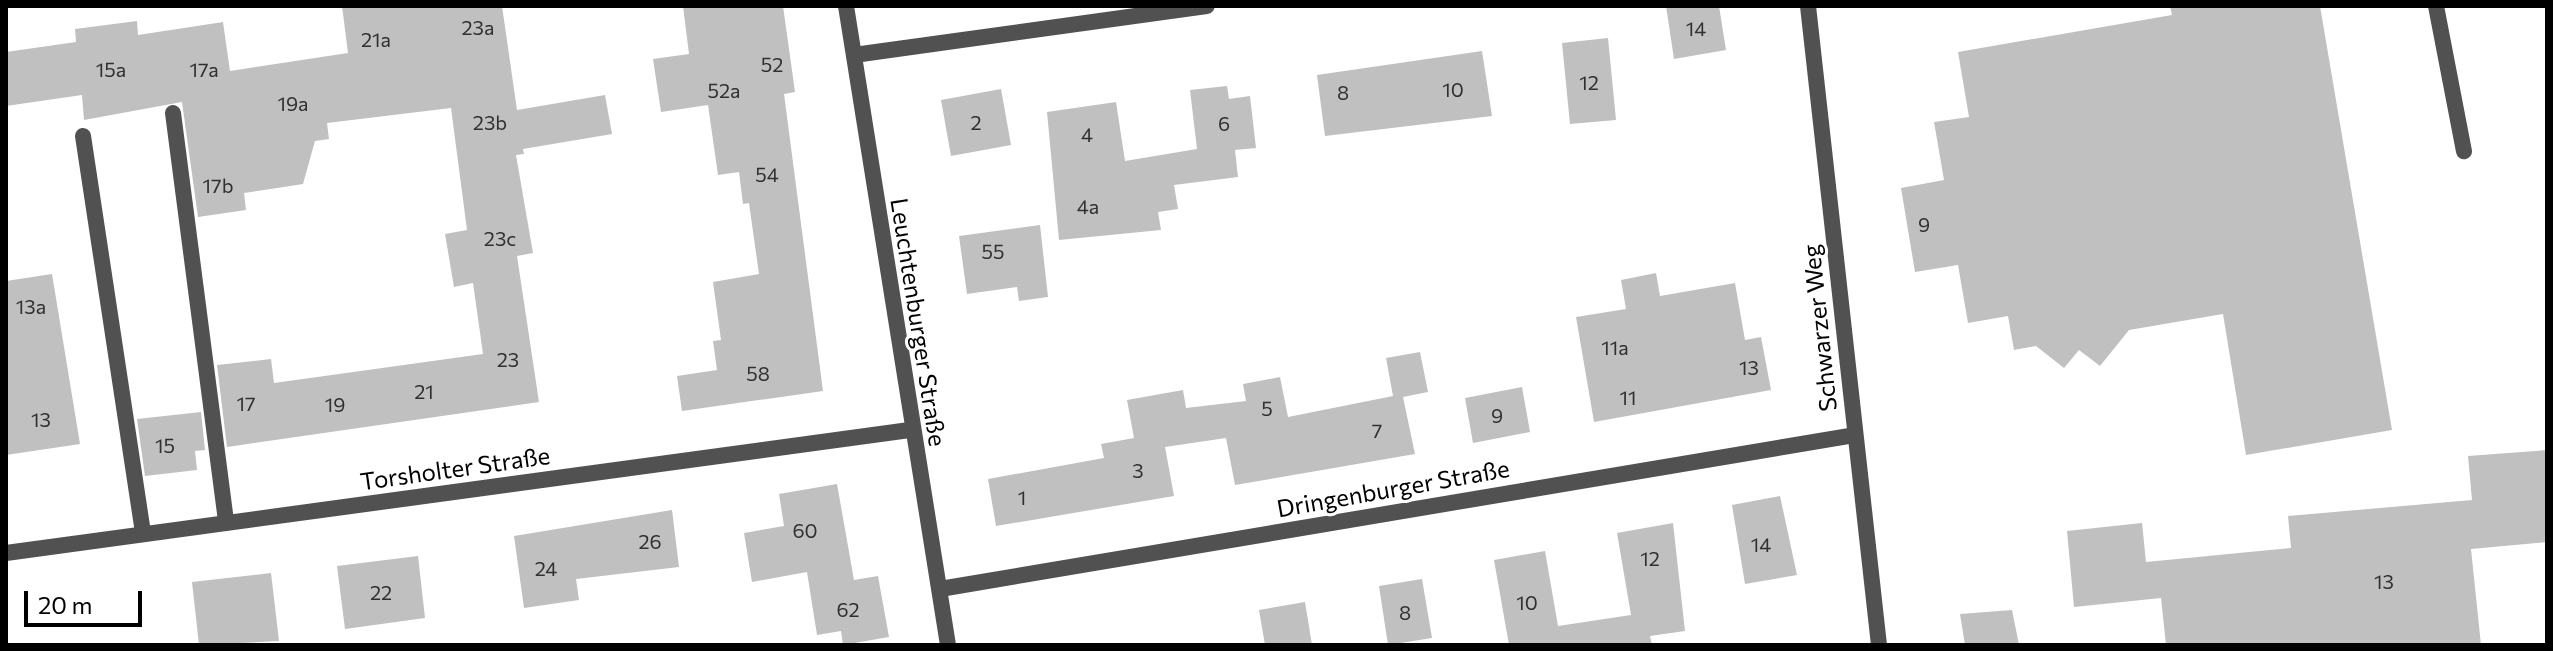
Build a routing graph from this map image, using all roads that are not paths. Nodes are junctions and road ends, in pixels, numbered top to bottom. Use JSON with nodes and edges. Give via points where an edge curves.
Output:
{"nodes":[{"id":1,"x":846,"y":6,"type":"edge"},
{"id":2,"x":1207,"y":6,"type":"edge"},
{"id":3,"x":1808,"y":6,"type":"edge"},
{"id":4,"x":2436,"y":6,"type":"edge"},
{"id":5,"x":854,"y":55,"type":"junction"},
{"id":6,"x":173,"y":113,"type":"dead end"},
{"id":7,"x":83,"y":136,"type":"dead end"},
{"id":8,"x":2464,"y":151,"type":"dead end"},
{"id":9,"x":910,"y":430,"type":"junction"},
{"id":10,"x":1854,"y":435,"type":"junction"},
{"id":11,"x":226,"y":523,"type":"junction"},
{"id":12,"x":143,"y":534,"type":"junction"},
{"id":13,"x":6,"y":553,"type":"edge"},
{"id":14,"x":940,"y":589,"type":"junction"},
{"id":15,"x":948,"y":645,"type":"edge"},
{"id":16,"x":1879,"y":645,"type":"edge"}],
"edges":[{"from":1,"to":5,"type":"street","name":"Leuchtenburger Straße"},
{"from":2,"to":5,"type":"street"},
{"from":3,"to":10,"type":"street","name":"Schwarzer Weg"},
{"from":4,"to":8,"type":"street"},
{"from":5,"to":9,"type":"street","name":"Leuchtenburger Straße"},
{"from":6,"to":11,"type":"street"},
{"from":7,"to":12,"type":"street"},
{"from":9,"to":11,"type":"street","name":"Torsholter Straße"},
{"from":9,"to":14,"type":"street","name":"Leuchtenburger Straße"},
{"from":10,"to":14,"type":"street","name":"Dringenburger Straße"},
{"from":10,"to":16,"type":"street","name":"Schwarzer Weg"},
{"from":11,"to":12,"type":"street","name":"Torsholter Straße"},
{"from":12,"to":13,"type":"street","name":"Torsholter Straße"},
{"from":14,"to":15,"type":"street","name":"Leuchtenburger Straße"}]}
